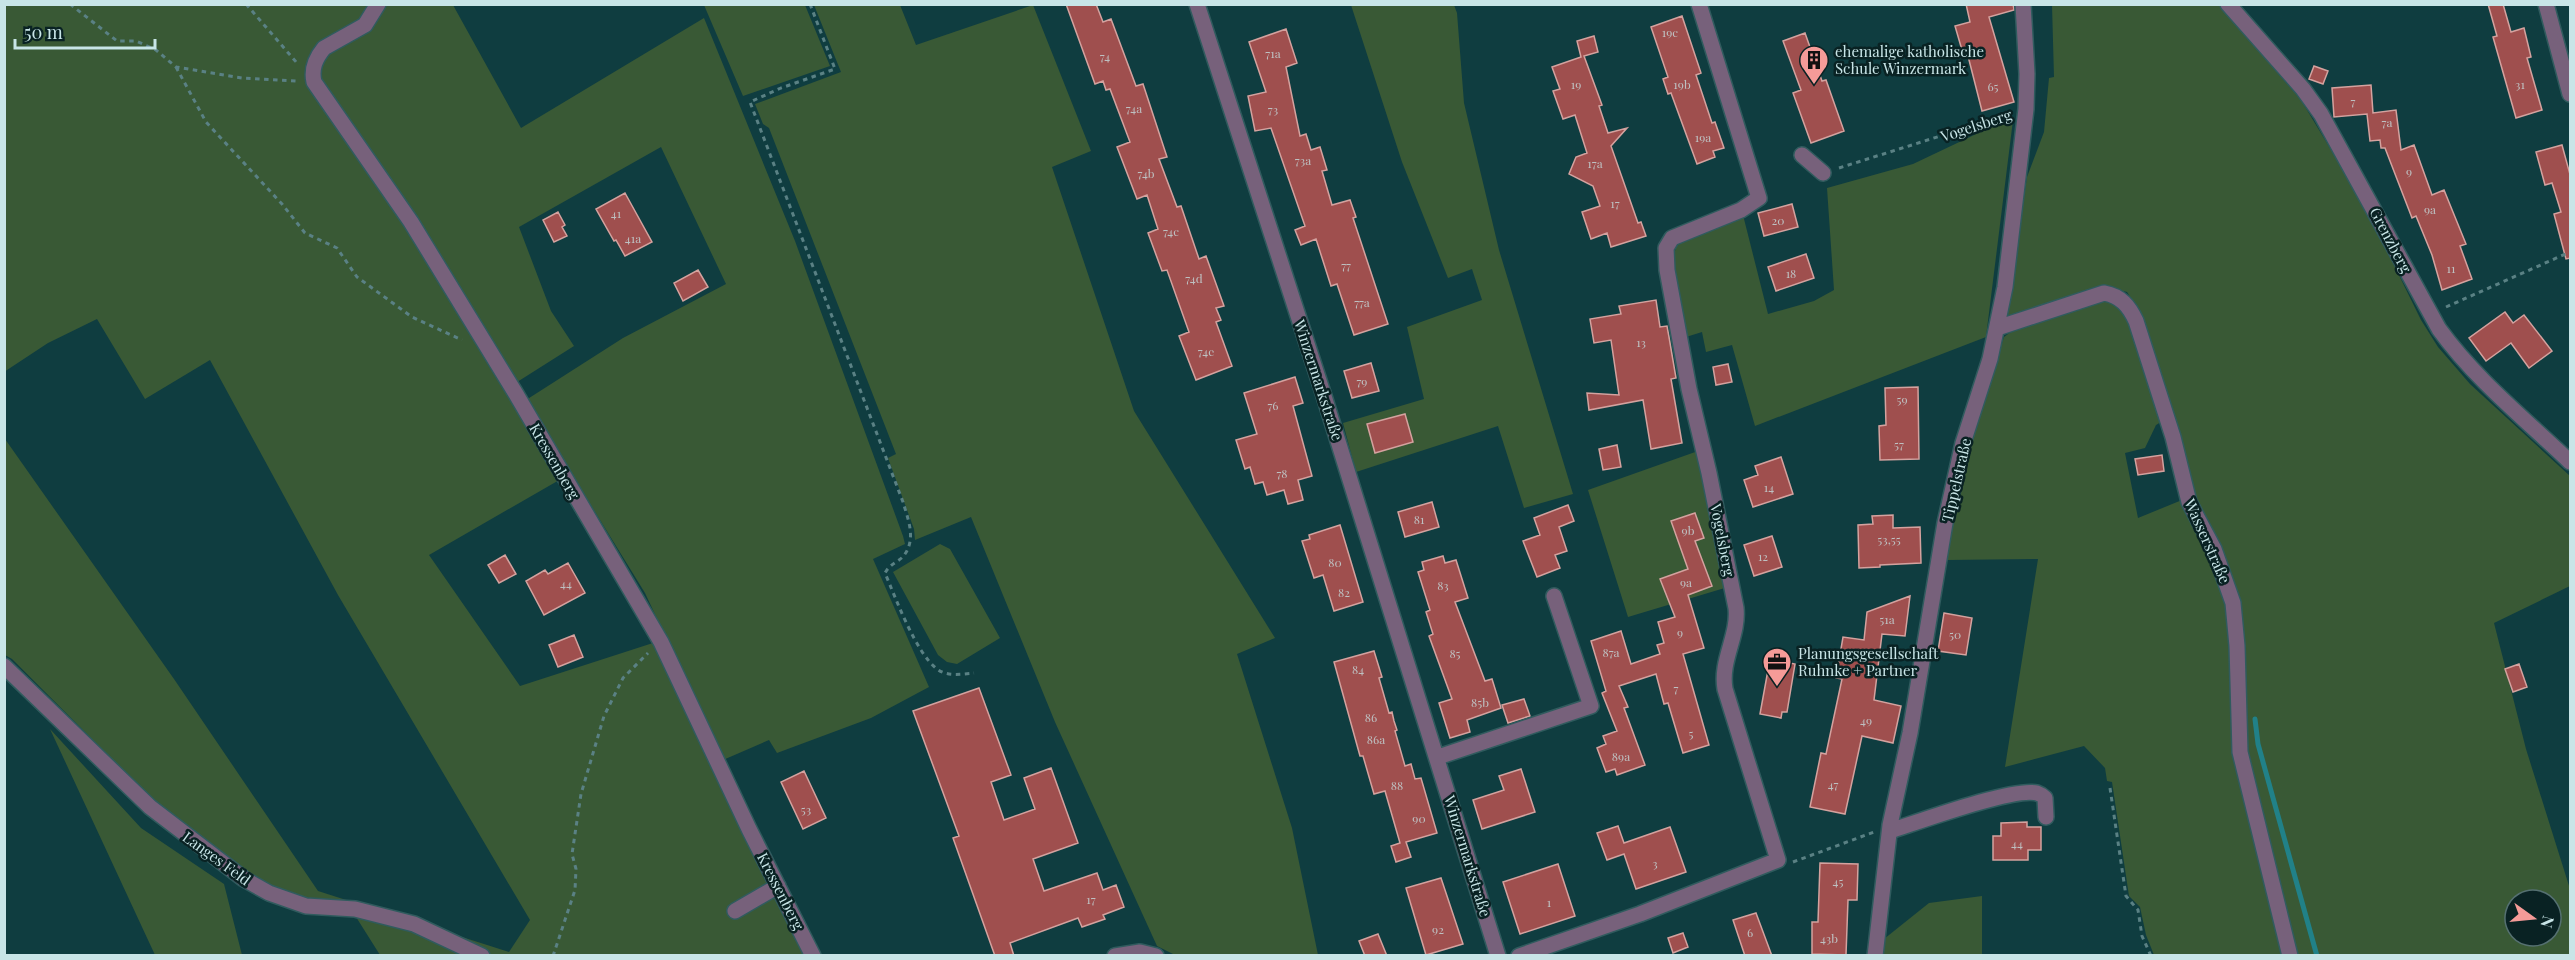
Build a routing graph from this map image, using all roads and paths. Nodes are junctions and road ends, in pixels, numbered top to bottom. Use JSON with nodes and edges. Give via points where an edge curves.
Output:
{"nodes":[{"id":1,"x":70,"y":4,"type":"edge"},
{"id":2,"x":246,"y":4,"type":"edge"},
{"id":3,"x":378,"y":4,"type":"edge"},
{"id":4,"x":810,"y":4,"type":"edge"},
{"id":5,"x":1197,"y":4,"type":"edge"},
{"id":6,"x":1699,"y":4,"type":"edge"},
{"id":7,"x":2023,"y":4,"type":"edge"},
{"id":8,"x":2228,"y":4,"type":"edge"},
{"id":9,"x":2546,"y":4,"type":"edge"},
{"id":10,"x":177,"y":66,"type":"junction"},
{"id":11,"x":314,"y":82,"type":"junction"},
{"id":12,"x":2571,"y":94,"type":"edge"},
{"id":13,"x":2026,"y":109,"type":"junction"},
{"id":14,"x":1802,"y":155,"type":"dead end"},
{"id":15,"x":1823,"y":173,"type":"joint"},
{"id":16,"x":2571,"y":252,"type":"edge"},
{"id":17,"x":2431,"y":315,"type":"junction"},
{"id":18,"x":1997,"y":328,"type":"junction"},
{"id":19,"x":463,"y":340,"type":"dead end"},
{"id":20,"x":2571,"y":462,"type":"edge"},
{"id":21,"x":1554,"y":596,"type":"dead end"},
{"id":22,"x":661,"y":642,"type":"junction"},
{"id":23,"x":4,"y":666,"type":"edge"},
{"id":24,"x":974,"y":673,"type":"dead end"},
{"id":25,"x":1438,"y":757,"type":"junction"},
{"id":26,"x":2110,"y":788,"type":"dead end"},
{"id":27,"x":2046,"y":817,"type":"dead end"},
{"id":28,"x":1890,"y":828,"type":"junction"},
{"id":29,"x":1778,"y":861,"type":"junction"},
{"id":30,"x":778,"y":886,"type":"junction"},
{"id":31,"x":735,"y":911,"type":"dead end"},
{"id":32,"x":482,"y":956,"type":"edge"},
{"id":33,"x":553,"y":956,"type":"edge"},
{"id":34,"x":813,"y":956,"type":"edge"},
{"id":35,"x":1114,"y":956,"type":"edge"},
{"id":36,"x":1156,"y":956,"type":"edge"},
{"id":37,"x":1498,"y":956,"type":"edge"},
{"id":38,"x":1520,"y":956,"type":"edge"},
{"id":39,"x":1875,"y":956,"type":"edge"},
{"id":40,"x":2151,"y":956,"type":"edge"},
{"id":41,"x":2290,"y":956,"type":"edge"}],
"edges":[{"from":1,"to":10,"type":"path","via":[[117,41],[136,41]]},
{"from":2,"to":11,"type":"path"},
{"from":3,"to":11,"type":"street","via":[[364,25],[320,53],[314,64]]},
{"from":4,"to":24,"type":"path","via":[[835,69],[750,102],[912,533],[906,554],[885,573],[924,654],[938,670],[955,675]]},
{"from":5,"to":25,"type":"street","name":"Winzermarkstraße"},
{"from":6,"to":29,"type":"street","name":"Vogelsberg","via":[[1759,198],[1741,210],[1672,238],[1666,248],[1667,270],[1736,608],[1736,630],[1724,673],[1725,689]]},
{"from":7,"to":13,"type":"street","name":"Tippelstraße"},
{"from":8,"to":17,"type":"street","name":"Grenzberg","via":[[2321,114]]},
{"from":9,"to":12,"type":"street"},
{"from":10,"to":11,"type":"path","via":[[242,78]]},
{"from":10,"to":19,"type":"path","via":[[206,122],[305,232],[337,248],[357,277],[412,317]]},
{"from":11,"to":22,"type":"street","name":"Kressenberg","via":[[411,222]]},
{"from":13,"to":15,"type":"path","name":"Vogelsberg"},
{"from":13,"to":18,"type":"street","name":"Tippelstraße"},
{"from":14,"to":15,"type":"street"},
{"from":16,"to":17,"type":"path"},
{"from":17,"to":20,"type":"street","name":"Grenzberg","via":[[2472,368]]},
{"from":18,"to":28,"type":"street","name":"Tippelstraße","via":[[1953,483]]},
{"from":18,"to":41,"type":"street","name":"Wasserstraße","via":[[2104,293],[2126,303],[2136,321],[2189,502],[2214,549],[2233,603],[2240,752]]},
{"from":21,"to":25,"type":"street","via":[[1591,706]]},
{"from":22,"to":30,"type":"street","name":"Kressenberg"},
{"from":22,"to":33,"type":"path","via":[[623,678],[604,716],[581,795],[572,854],[575,891]]},
{"from":23,"to":32,"type":"street","name":"Langes Feld","via":[[150,807],[244,879],[306,906],[355,909],[414,924]]},
{"from":25,"to":37,"type":"street","name":"Winzermarkstraße"},
{"from":26,"to":40,"type":"path","via":[[2126,896],[2138,910],[2142,936]]},
{"from":27,"to":28,"type":"street","via":[[2045,798],[2037,793],[1970,805]]},
{"from":28,"to":29,"type":"path","via":[[1786,865]]},
{"from":28,"to":39,"type":"street","name":"Tippelstraße"},
{"from":29,"to":38,"type":"street"},
{"from":30,"to":31,"type":"street"},
{"from":30,"to":34,"type":"street","name":"Kressenberg"},
{"from":35,"to":36,"type":"street","via":[[1140,952]]}]}
